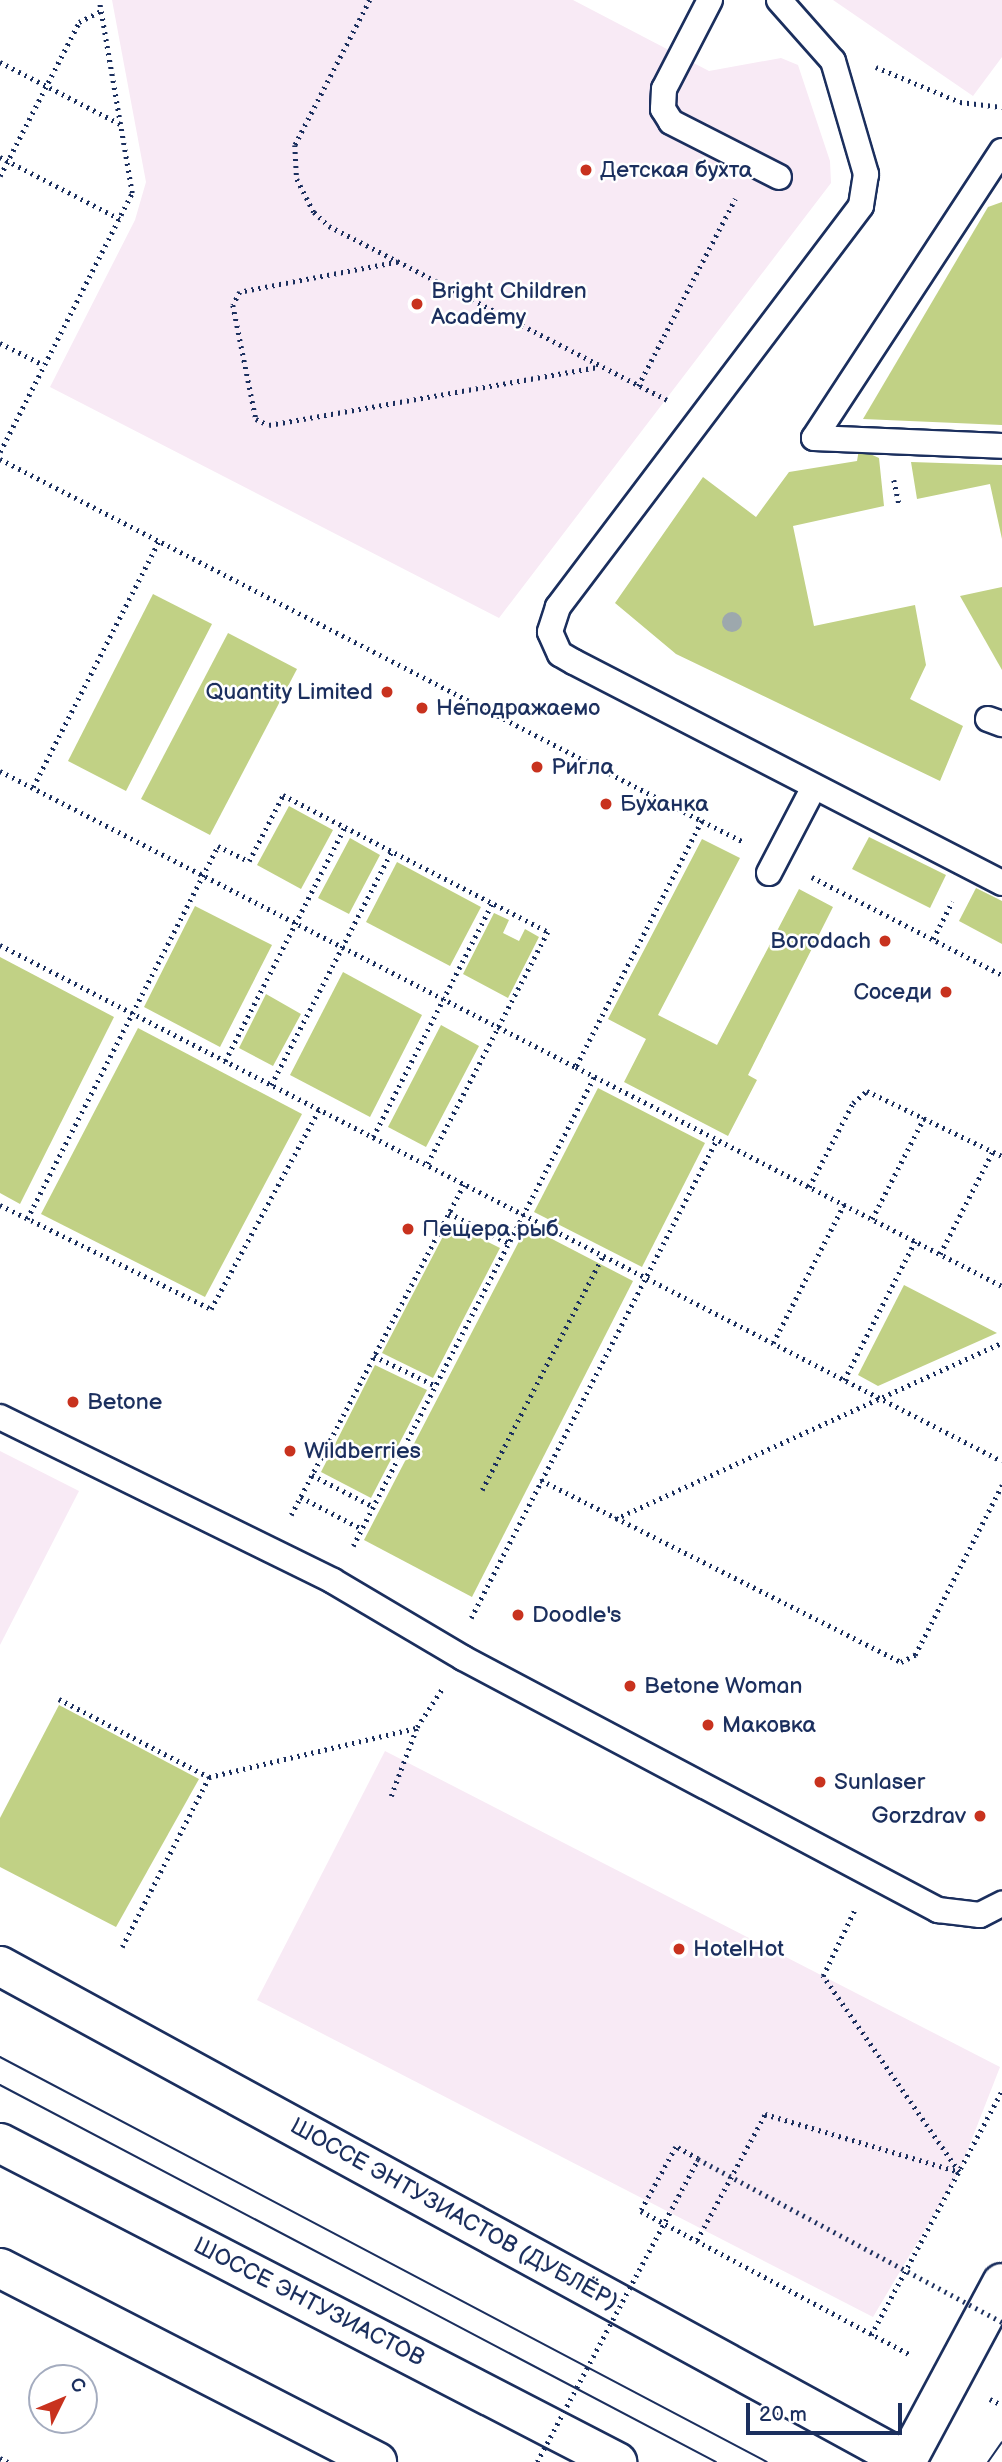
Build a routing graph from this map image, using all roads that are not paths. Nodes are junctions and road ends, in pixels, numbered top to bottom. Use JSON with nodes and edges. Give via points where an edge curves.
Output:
{"nodes":[{"id":1,"x":710,"y":0,"type":"edge"},
{"id":2,"x":779,"y":0,"type":"edge"},
{"id":3,"x":1002,"y":151,"type":"edge"},
{"id":4,"x":779,"y":177,"type":"dead end"},
{"id":5,"x":1002,"y":446,"type":"edge"},
{"id":6,"x":814,"y":787,"type":"junction"},
{"id":7,"x":773,"y":866,"type":"road end"},
{"id":8,"x":1002,"y":883,"type":"edge"},
{"id":9,"x":0,"y":1417,"type":"edge"},
{"id":10,"x":1002,"y":1904,"type":"edge"},
{"id":11,"x":0,"y":1966,"type":"edge"},
{"id":12,"x":0,"y":2143,"type":"edge"},
{"id":13,"x":0,"y":2268,"type":"edge"},
{"id":14,"x":1002,"y":2283,"type":"edge"},
{"id":15,"x":377,"y":2462,"type":"edge"},
{"id":16,"x":617,"y":2462,"type":"edge"},
{"id":17,"x":906,"y":2462,"type":"edge"}],
"edges":[{"from":1,"to":4,"type":"lane","via":[[664,89],[663,108],[671,122]]},
{"from":2,"to":6,"type":"lane","via":[[821,42],[862,151],[861,206],[558,607],[550,632],[560,654]]},
{"from":3,"to":5,"type":"lane","via":[[814,438]]},
{"from":6,"to":7,"type":"lane"},
{"from":6,"to":8,"type":"lane"},
{"from":9,"to":10,"type":"lane","via":[[333,1581],[463,1658],[872,1875],[958,1916]]},
{"from":11,"to":17,"type":"main road","name":"ШОССЕ ЭНТУЗИАСТОВ (ДУБЛЁР)"},
{"from":12,"to":16,"type":"main road","name":"ШОССЕ ЭНТУЗИАСТОВ"},
{"from":13,"to":15,"type":"main road"},
{"from":14,"to":17,"type":"main road"}]}
